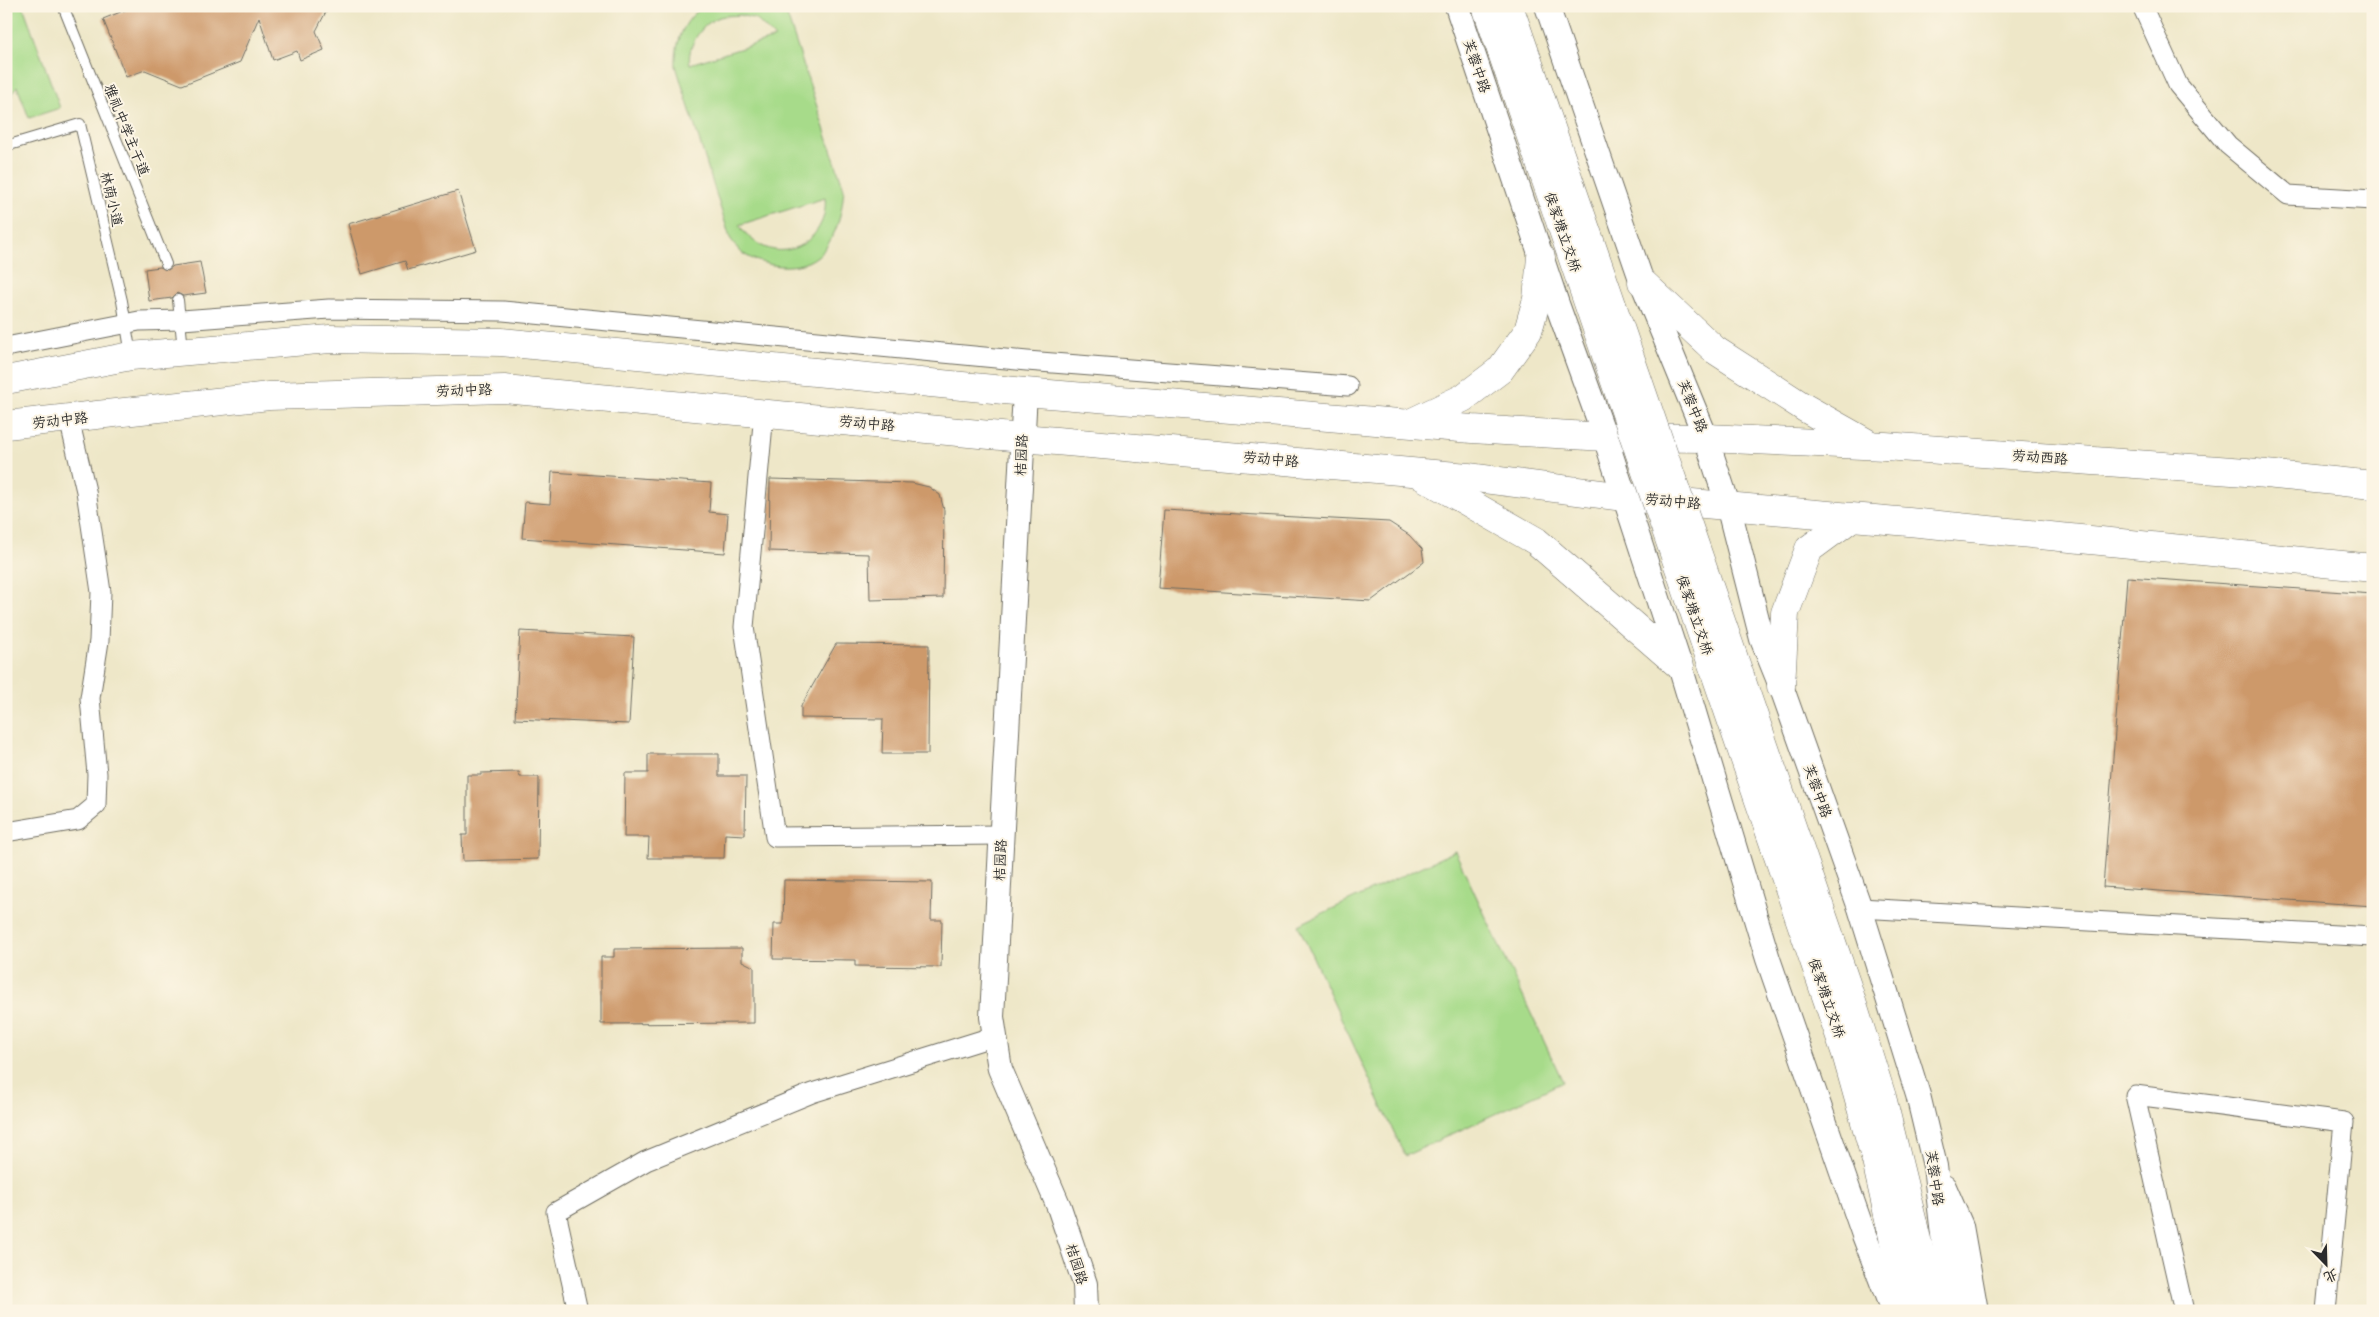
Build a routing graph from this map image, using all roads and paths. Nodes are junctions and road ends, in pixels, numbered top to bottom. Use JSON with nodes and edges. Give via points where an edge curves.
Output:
{"nodes":[{"id":1,"x":63,"y":6,"type":"edge"},
{"id":2,"x":1457,"y":6,"type":"edge"},
{"id":3,"x":1486,"y":6,"type":"edge"},
{"id":4,"x":1509,"y":6,"type":"edge"},
{"id":5,"x":1547,"y":6,"type":"edge"},
{"id":6,"x":2142,"y":6,"type":"edge"},
{"id":7,"x":6,"y":146,"type":"edge"},
{"id":8,"x":2373,"y":200,"type":"edge"},
{"id":9,"x":1541,"y":257,"type":"junction"},
{"id":10,"x":166,"y":264,"type":"dead end"},
{"id":11,"x":1642,"y":282,"type":"junction"},
{"id":12,"x":178,"y":300,"type":"dead end"},
{"id":13,"x":180,"y":320,"type":"junction"},
{"id":14,"x":126,"y":323,"type":"junction"},
{"id":15,"x":6,"y":347,"type":"edge"},
{"id":16,"x":184,"y":351,"type":"junction"},
{"id":17,"x":131,"y":356,"type":"junction"},
{"id":18,"x":6,"y":380,"type":"edge"},
{"id":19,"x":1348,"y":386,"type":"dead end"},
{"id":20,"x":1025,"y":392,"type":"junction"},
{"id":21,"x":764,"y":413,"type":"junction"},
{"id":22,"x":69,"y":419,"type":"junction"},
{"id":23,"x":1409,"y":424,"type":"junction"},
{"id":24,"x":6,"y":426,"type":"edge"},
{"id":25,"x":1605,"y":437,"type":"junction"},
{"id":26,"x":1022,"y":438,"type":"junction"},
{"id":27,"x":1706,"y":438,"type":"junction"},
{"id":28,"x":1873,"y":446,"type":"junction"},
{"id":29,"x":1414,"y":472,"type":"junction"},
{"id":30,"x":2373,"y":485,"type":"edge"},
{"id":31,"x":1624,"y":497,"type":"junction"},
{"id":32,"x":1728,"y":505,"type":"junction"},
{"id":33,"x":1851,"y":518,"type":"junction"},
{"id":34,"x":2373,"y":568,"type":"edge"},
{"id":35,"x":1680,"y":666,"type":"junction"},
{"id":36,"x":1781,"y":686,"type":"junction"},
{"id":37,"x":6,"y":832,"type":"edge"},
{"id":38,"x":1002,"y":835,"type":"junction"},
{"id":39,"x":1860,"y":908,"type":"junction"},
{"id":40,"x":2373,"y":937,"type":"edge"},
{"id":41,"x":995,"y":1036,"type":"junction"},
{"id":42,"x":1935,"y":1166,"type":"junction"},
{"id":43,"x":1902,"y":1225,"type":"junction"},
{"id":44,"x":578,"y":1311,"type":"edge"},
{"id":45,"x":1086,"y":1311,"type":"edge"},
{"id":46,"x":1893,"y":1311,"type":"edge"},
{"id":47,"x":1909,"y":1311,"type":"edge"},
{"id":48,"x":1936,"y":1311,"type":"edge"},
{"id":49,"x":1952,"y":1311,"type":"edge"},
{"id":50,"x":1976,"y":1311,"type":"edge"},
{"id":51,"x":2184,"y":1311,"type":"edge"},
{"id":52,"x":2326,"y":1311,"type":"edge"}],
"edges":[{"from":1,"to":10,"type":"lane","name":"雅礼中学主干道"},
{"from":2,"to":9,"type":"street","name":"芙蓉中路"},
{"from":3,"to":43,"type":"main road","name":"侯家塘立交桥","bridge":true,"via":[[1846,1054],[1876,1160]]},
{"from":4,"to":43,"type":"main road","name":"侯家塘立交桥","bridge":true,"via":[[1847,986],[1882,1097]]},
{"from":5,"to":11,"type":"street","name":"芙蓉中路"},
{"from":6,"to":8,"type":"street","via":[[2178,85],[2236,152],[2288,195]]},
{"from":7,"to":14,"type":"lane","name":"林荫小道","via":[[80,124]]},
{"from":9,"to":23,"type":"main road","via":[[1537,298],[1528,331],[1500,370],[1463,398]]},
{"from":9,"to":25,"type":"street","name":"芙蓉中路"},
{"from":11,"to":27,"type":"street","name":"芙蓉中路"},
{"from":11,"to":28,"type":"main road","via":[[1715,350],[1805,408]]},
{"from":12,"to":13,"type":"lane"},
{"from":13,"to":14,"type":"street"},
{"from":13,"to":16,"type":"lane"},
{"from":13,"to":19,"type":"street","via":[[329,309],[502,311],[1028,361]]},
{"from":14,"to":15,"type":"street"},
{"from":14,"to":17,"type":"lane","name":"林荫小道"},
{"from":16,"to":17,"type":"main road"},
{"from":16,"to":20,"type":"main road","via":[[330,339],[501,342]]},
{"from":17,"to":18,"type":"main road"},
{"from":20,"to":23,"type":"main road"},
{"from":20,"to":26,"type":"street","name":"桔园路"},
{"from":21,"to":22,"type":"main road","name":"劳动中路","via":[[504,389],[269,396]]},
{"from":21,"to":26,"type":"main road","name":"劳动中路"},
{"from":21,"to":38,"type":"street","via":[[744,627],[775,837]]},
{"from":22,"to":24,"type":"main road","name":"劳动中路"},
{"from":22,"to":37,"type":"street","via":[[86,491],[101,592],[99,641],[90,698],[98,774],[96,805],[78,820]]},
{"from":23,"to":25,"type":"main road"},
{"from":25,"to":27,"type":"main road"},
{"from":25,"to":31,"type":"street","name":"芙蓉中路"},
{"from":26,"to":29,"type":"main road","name":"劳动中路"},
{"from":26,"to":38,"type":"street","name":"桔园路"},
{"from":27,"to":28,"type":"main road","name":"劳动西路"},
{"from":27,"to":32,"type":"street","name":"芙蓉中路"},
{"from":28,"to":30,"type":"main road","name":"劳动西路","via":[[2246,472]]},
{"from":29,"to":31,"type":"main road","name":"劳动中路"},
{"from":29,"to":35,"type":"main road","via":[[1536,541]]},
{"from":31,"to":32,"type":"main road","name":"劳动中路"},
{"from":31,"to":35,"type":"street"},
{"from":32,"to":33,"type":"main road"},
{"from":32,"to":36,"type":"street","name":"芙蓉中路","via":[[1762,639]]},
{"from":33,"to":34,"type":"main road"},
{"from":33,"to":36,"type":"main road","via":[[1809,549],[1785,613]]},
{"from":35,"to":46,"type":"street","via":[[1768,959]]},
{"from":36,"to":39,"type":"street","name":"芙蓉中路"},
{"from":38,"to":41,"type":"street","name":"桔园路","via":[[992,1017]]},
{"from":39,"to":40,"type":"street"},
{"from":39,"to":42,"type":"street","name":"芙蓉中路","via":[[1918,1095]]},
{"from":41,"to":44,"type":"street","via":[[812,1093],[646,1161],[556,1212]]},
{"from":41,"to":45,"type":"street","name":"桔园路","via":[[1000,1069],[1059,1207],[1085,1284]]},
{"from":42,"to":49,"type":"street","name":"芙蓉中路"},
{"from":42,"to":50,"type":"street","via":[[1961,1226]]},
{"from":43,"to":47,"type":"main road"},
{"from":43,"to":48,"type":"main road"},
{"from":51,"to":52,"type":"street","via":[[2135,1095],[2344,1122]]}]}
